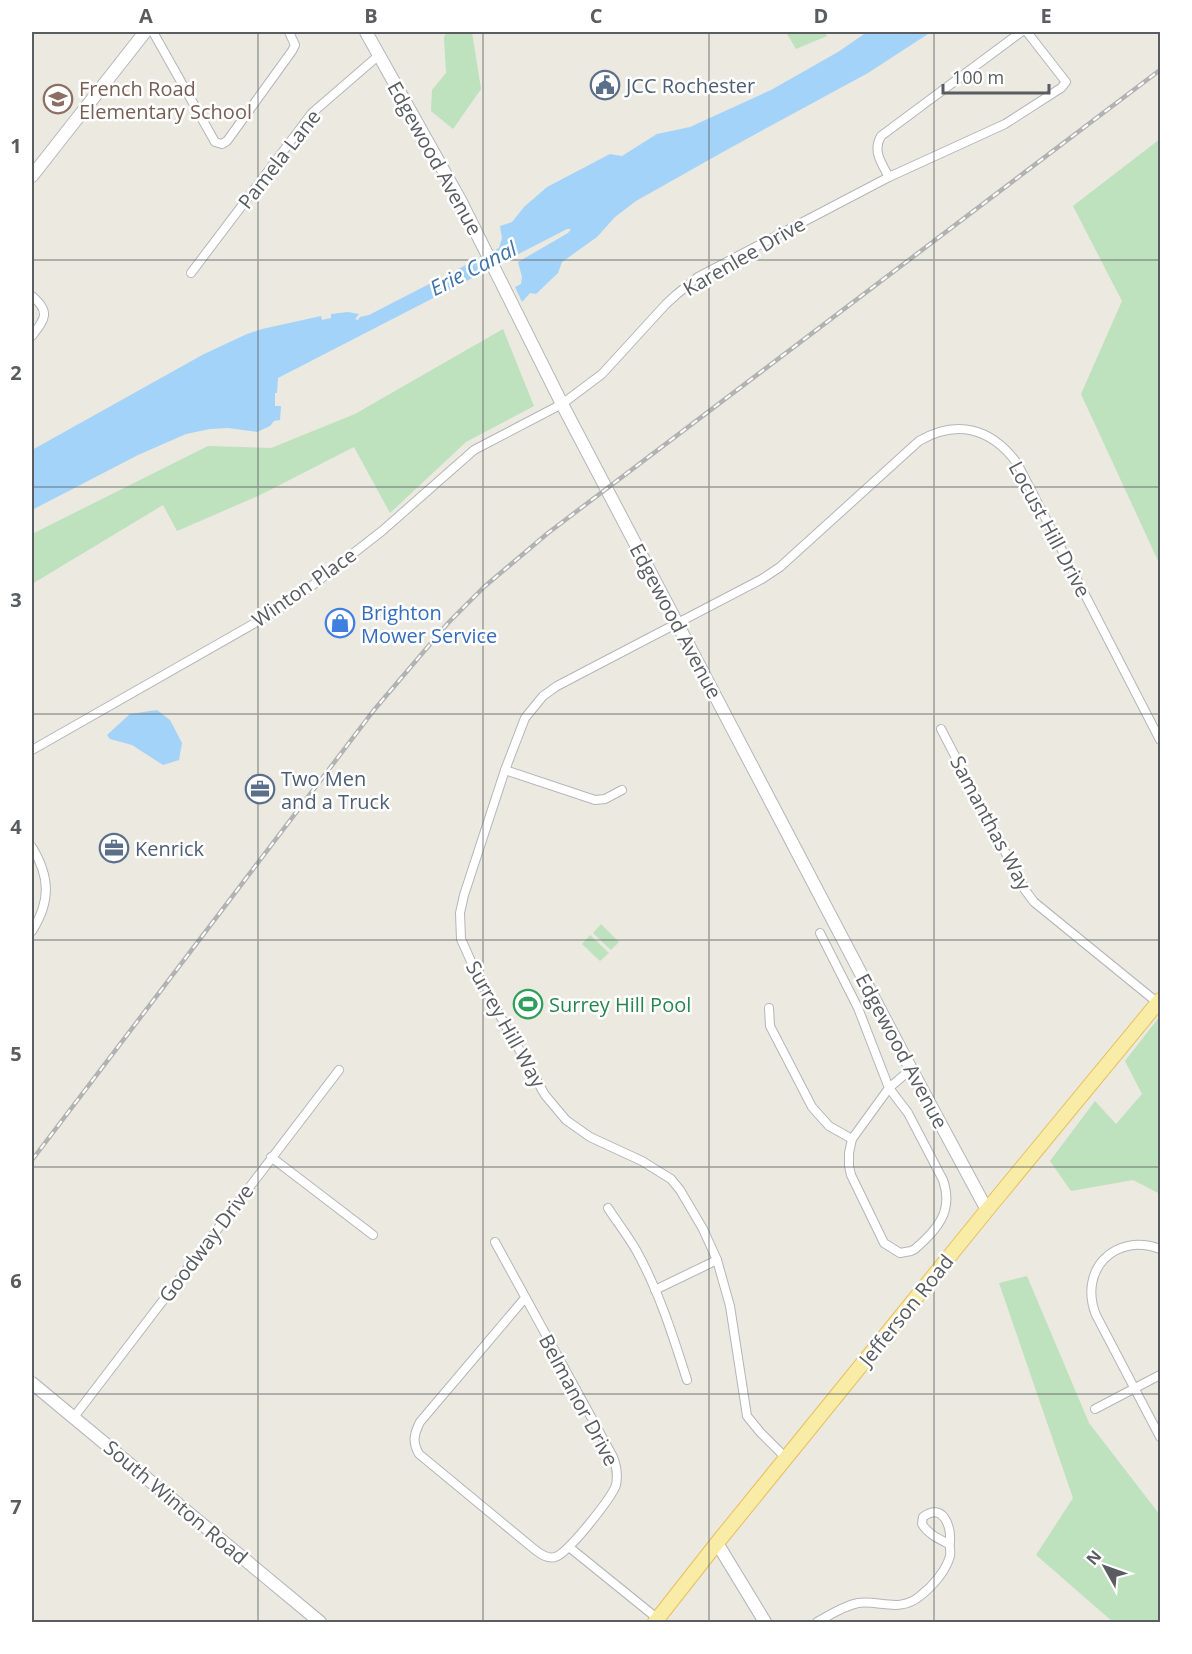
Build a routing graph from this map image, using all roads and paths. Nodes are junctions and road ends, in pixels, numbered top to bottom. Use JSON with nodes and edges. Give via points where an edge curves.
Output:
{"nodes":[{"id":1,"x":145,"y":32,"type":"edge"},
{"id":2,"x":153,"y":32,"type":"edge"},
{"id":3,"x":289,"y":32,"type":"edge"},
{"id":4,"x":366,"y":32,"type":"edge"},
{"id":5,"x":1022,"y":32,"type":"edge"},
{"id":6,"x":1027,"y":32,"type":"edge"},
{"id":7,"x":378,"y":56,"type":"junction"},
{"id":8,"x":32,"y":176,"type":"edge"},
{"id":9,"x":889,"y":177,"type":"junction"},
{"id":10,"x":191,"y":273,"type":"dead end"},
{"id":11,"x":32,"y":296,"type":"edge"},
{"id":12,"x":32,"y":336,"type":"edge"},
{"id":13,"x":562,"y":404,"type":"junction"},
{"id":14,"x":677,"y":623,"type":"junction"},
{"id":15,"x":941,"y":729,"type":"dead end"},
{"id":16,"x":1161,"y":740,"type":"edge"},
{"id":17,"x":32,"y":750,"type":"edge"},
{"id":18,"x":505,"y":770,"type":"junction"},
{"id":19,"x":622,"y":790,"type":"dead end"},
{"id":20,"x":32,"y":848,"type":"edge"},
{"id":21,"x":32,"y":931,"type":"edge"},
{"id":22,"x":820,"y":933,"type":"dead end"},
{"id":23,"x":1159,"y":1002,"type":"edge"},
{"id":24,"x":769,"y":1008,"type":"dead end"},
{"id":25,"x":911,"y":1069,"type":"junction"},
{"id":26,"x":339,"y":1070,"type":"dead end"},
{"id":27,"x":889,"y":1088,"type":"junction"},
{"id":28,"x":852,"y":1139,"type":"junction"},
{"id":29,"x":272,"y":1157,"type":"junction"},
{"id":30,"x":608,"y":1208,"type":"dead end"},
{"id":31,"x":987,"y":1210,"type":"junction"},
{"id":32,"x":374,"y":1235,"type":"dead end"},
{"id":33,"x":495,"y":1242,"type":"dead end"},
{"id":34,"x":1161,"y":1249,"type":"edge"},
{"id":35,"x":717,"y":1260,"type":"junction"},
{"id":36,"x":655,"y":1290,"type":"junction"},
{"id":37,"x":525,"y":1299,"type":"junction"},
{"id":38,"x":1161,"y":1375,"type":"edge"},
{"id":39,"x":687,"y":1380,"type":"dead end"},
{"id":40,"x":32,"y":1383,"type":"edge"},
{"id":41,"x":1135,"y":1389,"type":"junction"},
{"id":42,"x":1095,"y":1409,"type":"dead end"},
{"id":43,"x":74,"y":1417,"type":"junction"},
{"id":44,"x":1161,"y":1437,"type":"edge"},
{"id":45,"x":786,"y":1458,"type":"junction"},
{"id":46,"x":717,"y":1543,"type":"junction"},
{"id":47,"x":949,"y":1544,"type":"dead end"},
{"id":48,"x":569,"y":1547,"type":"junction"},
{"id":49,"x":656,"y":1621,"type":"edge"},
{"id":50,"x":320,"y":1623,"type":"edge"},
{"id":51,"x":765,"y":1623,"type":"edge"},
{"id":52,"x":816,"y":1623,"type":"edge"}],
"edges":[{"from":1,"to":8,"type":"street"},
{"from":2,"to":3,"type":"street","via":[[215,142],[222,144],[292,51],[295,45]]},
{"from":4,"to":7,"type":"street","name":"Edgewood Avenue"},
{"from":5,"to":9,"type":"street","via":[[881,136],[877,149]]},
{"from":6,"to":9,"type":"street","name":"Karenlee Drive","via":[[1066,82],[1062,88],[1005,124]]},
{"from":7,"to":10,"type":"street","name":"Pamela Lane","via":[[312,113]]},
{"from":7,"to":13,"type":"street","name":"Edgewood Avenue","via":[[437,158]]},
{"from":9,"to":13,"type":"street","name":"Karenlee Drive","via":[[698,277],[666,304],[602,374]]},
{"from":11,"to":12,"type":"street","via":[[45,315]]},
{"from":13,"to":14,"type":"street","name":"Edgewood Avenue"},
{"from":13,"to":17,"type":"street","name":"Winton Place","via":[[474,450],[382,531],[269,615]]},
{"from":14,"to":16,"type":"street","name":"Locust Hill Drive","via":[[780,567],[919,441],[941,431],[967,429],[999,442],[1017,463]]},
{"from":14,"to":18,"type":"street","name":"Surrey Hill Way","via":[[543,696],[525,718]]},
{"from":14,"to":25,"type":"street","name":"Edgewood Avenue"},
{"from":15,"to":23,"type":"street","name":"Samanthas Way","via":[[1025,891]]},
{"from":18,"to":19,"type":"street","via":[[595,800],[605,800]]},
{"from":18,"to":35,"type":"street","name":"Surrey Hill Way","via":[[464,895],[461,939],[478,977],[545,1095],[566,1120],[590,1137],[671,1179],[703,1229]]},
{"from":20,"to":21,"type":"street","via":[[41,862],[46,899]]},
{"from":22,"to":27,"type":"street","via":[[858,1008]]},
{"from":23,"to":31,"type":"main road","name":"Jefferson Road"},
{"from":24,"to":28,"type":"street","via":[[770,1026],[812,1107],[829,1126]]},
{"from":25,"to":27,"type":"street"},
{"from":25,"to":31,"type":"street","name":"Edgewood Avenue"},
{"from":26,"to":29,"type":"street","name":"Goodway Drive"},
{"from":27,"to":28,"type":"street"},
{"from":27,"to":28,"type":"street","via":[[908,1113],[946,1191],[944,1217],[911,1251],[900,1253],[884,1243],[851,1175]]},
{"from":29,"to":32,"type":"street"},
{"from":29,"to":43,"type":"street","name":"Goodway Drive"},
{"from":30,"to":36,"type":"street","via":[[636,1250]]},
{"from":31,"to":45,"type":"main road","name":"Jefferson Road"},
{"from":33,"to":37,"type":"street","name":"Belmanor Drive"},
{"from":34,"to":41,"type":"street","via":[[1131,1244],[1113,1252],[1099,1266],[1091,1285],[1096,1315]]},
{"from":35,"to":36,"type":"street"},
{"from":35,"to":45,"type":"street","name":"Surrey Hill Way","via":[[730,1306],[747,1416]]},
{"from":36,"to":39,"type":"street"},
{"from":37,"to":48,"type":"street","name":"Belmanor Drive","via":[[617,1468],[611,1495]]},
{"from":37,"to":48,"type":"street","via":[[420,1422],[414,1442],[419,1454],[542,1555],[558,1557]]},
{"from":38,"to":41,"type":"street"},
{"from":40,"to":43,"type":"street","name":"South Winton Road"},
{"from":41,"to":42,"type":"street"},
{"from":41,"to":44,"type":"street"},
{"from":43,"to":50,"type":"street","name":"South Winton Road"},
{"from":45,"to":46,"type":"main road","name":"Jefferson Road"},
{"from":46,"to":49,"type":"main road","name":"Jefferson Road"},
{"from":46,"to":51,"type":"street"},
{"from":47,"to":52,"type":"street","via":[[950,1556],[943,1570],[916,1600],[897,1606],[851,1605]]},
{"from":48,"to":49,"type":"street"}]}
